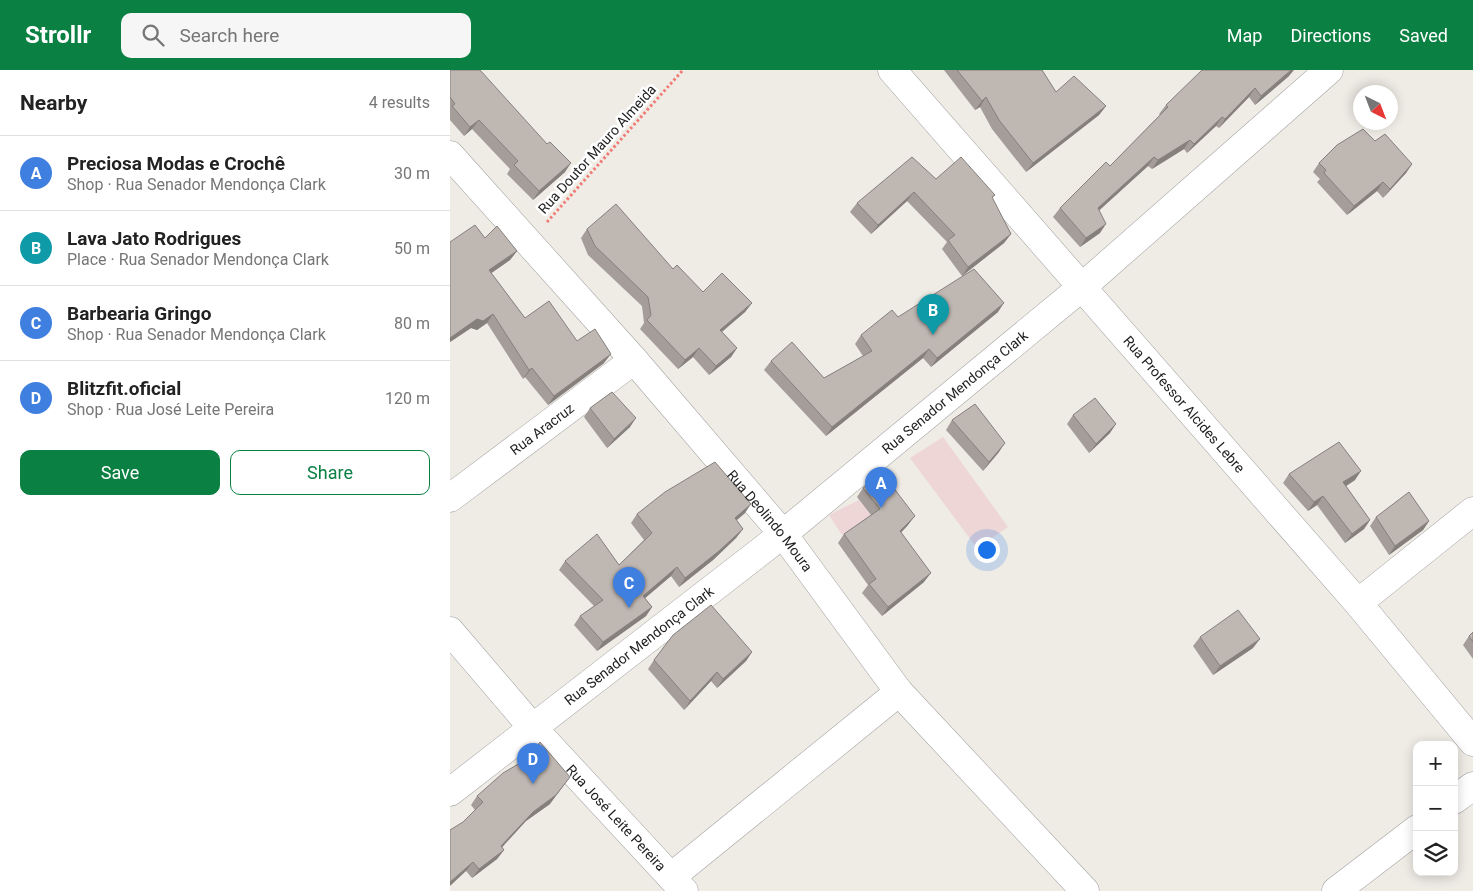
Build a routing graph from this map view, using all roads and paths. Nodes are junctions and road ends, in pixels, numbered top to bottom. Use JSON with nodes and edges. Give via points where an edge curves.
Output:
{"nodes":[{"id":1,"x":683,"y":70,"type":"edge"},
{"id":2,"x":892,"y":70,"type":"edge"},
{"id":3,"x":1329,"y":70,"type":"edge"},
{"id":4,"x":450,"y":155,"type":"edge"},
{"id":5,"x":528,"y":243,"type":"junction"},
{"id":6,"x":1082,"y":287,"type":"junction"},
{"id":7,"x":634,"y":360,"type":"junction"},
{"id":8,"x":450,"y":498,"type":"edge"},
{"id":9,"x":1473,"y":511,"type":"edge"},
{"id":10,"x":783,"y":534,"type":"junction"},
{"id":11,"x":1358,"y":603,"type":"junction"},
{"id":12,"x":450,"y":631,"type":"edge"},
{"id":13,"x":899,"y":692,"type":"junction"},
{"id":14,"x":532,"y":727,"type":"junction"},
{"id":15,"x":1473,"y":742,"type":"edge"},
{"id":16,"x":1473,"y":786,"type":"edge"},
{"id":17,"x":450,"y":792,"type":"edge"},
{"id":18,"x":1458,"y":797,"type":"edge"},
{"id":19,"x":1414,"y":831,"type":"edge"},
{"id":20,"x":677,"y":884,"type":"edge"},
{"id":21,"x":1085,"y":891,"type":"edge"},
{"id":22,"x":1336,"y":891,"type":"edge"}],
"edges":[{"from":1,"to":5,"type":"path","name":"Rua Doutor Mauro Almeida"},
{"from":2,"to":6,"type":"street","name":"Rua Professor Alcides Lebre"},
{"from":3,"to":6,"type":"street","name":"Rua Senador Mendonça Clark"},
{"from":4,"to":5,"type":"street","name":"Rua Deolindo Moura"},
{"from":5,"to":7,"type":"street","name":"Rua Deolindo Moura"},
{"from":6,"to":10,"type":"street","name":"Rua Senador Mendonça Clark"},
{"from":6,"to":11,"type":"street","name":"Rua Professor Alcides Lebre"},
{"from":7,"to":8,"type":"street","name":"Rua Aracruz"},
{"from":7,"to":10,"type":"street","name":"Rua Deolindo Moura"},
{"from":9,"to":11,"type":"street"},
{"from":10,"to":13,"type":"street","name":"Rua Deolindo Moura"},
{"from":10,"to":14,"type":"street","name":"Rua Senador Mendonça Clark"},
{"from":11,"to":15,"type":"street","name":"Rua Professor Alcides Lebre"},
{"from":12,"to":14,"type":"street","name":"Rua José Leite Pereira"},
{"from":13,"to":20,"type":"street"},
{"from":13,"to":21,"type":"street","name":"Rua Deolindo Moura"},
{"from":14,"to":17,"type":"street","name":"Rua Senador Mendonça Clark"},
{"from":14,"to":20,"type":"street","name":"Rua José Leite Pereira"},
{"from":16,"to":18,"type":"street"},
{"from":19,"to":22,"type":"street"}]}
